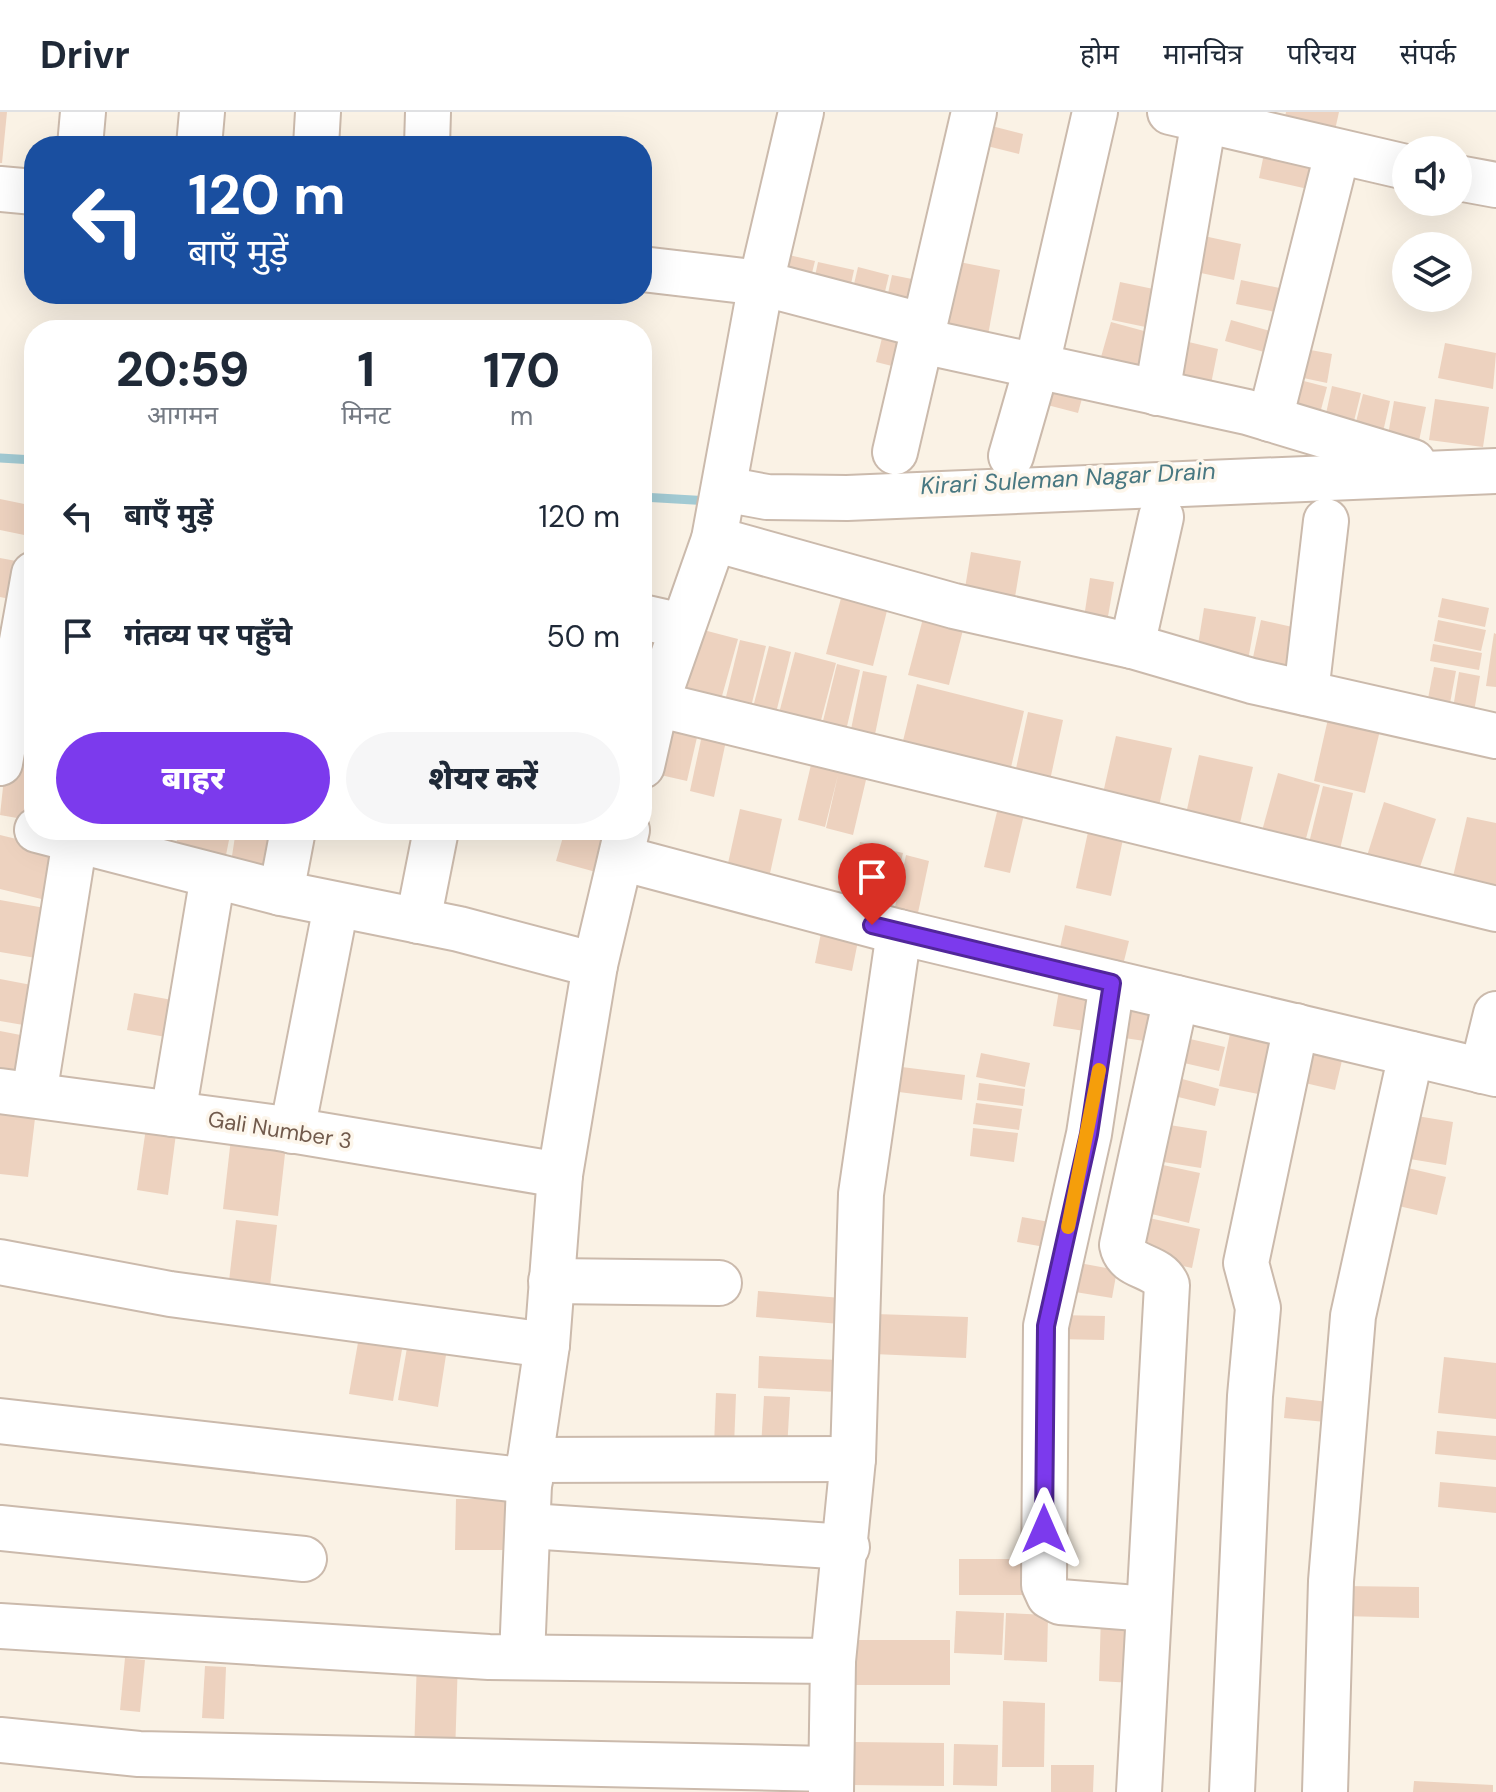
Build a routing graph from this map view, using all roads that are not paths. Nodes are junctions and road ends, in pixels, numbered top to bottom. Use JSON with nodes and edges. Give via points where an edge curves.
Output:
{"nodes":[{"id":1,"x":83,"y":112,"type":"edge"},
{"id":2,"x":202,"y":112,"type":"edge"},
{"id":3,"x":318,"y":112,"type":"edge"},
{"id":4,"x":428,"y":112,"type":"edge"},
{"id":5,"x":801,"y":112,"type":"edge"},
{"id":6,"x":974,"y":112,"type":"edge"},
{"id":7,"x":1095,"y":112,"type":"edge"},
{"id":8,"x":1187,"y":116,"type":"edge"},
{"id":9,"x":81,"y":136,"type":"edge"},
{"id":10,"x":200,"y":136,"type":"edge"},
{"id":11,"x":317,"y":136,"type":"edge"},
{"id":12,"x":427,"y":136,"type":"edge"},
{"id":13,"x":1337,"y":154,"type":"junction"},
{"id":14,"x":1392,"y":164,"type":"edge"},
{"id":15,"x":1472,"y":181,"type":"edge"},
{"id":16,"x":1496,"y":185,"type":"edge"},
{"id":17,"x":0,"y":189,"type":"edge"},
{"id":18,"x":24,"y":191,"type":"edge"},
{"id":19,"x":652,"y":270,"type":"edge"},
{"id":20,"x":761,"y":283,"type":"junction"},
{"id":21,"x":924,"y":333,"type":"junction"},
{"id":22,"x":1036,"y":369,"type":"junction"},
{"id":23,"x":1157,"y":393,"type":"junction"},
{"id":24,"x":1270,"y":419,"type":"junction"},
{"id":25,"x":895,"y":452,"type":"dead end"},
{"id":26,"x":1011,"y":456,"type":"dead end"},
{"id":27,"x":1496,"y":471,"type":"edge"},
{"id":28,"x":1446,"y":472,"type":"junction"},
{"id":29,"x":720,"y":509,"type":"junction"},
{"id":30,"x":1161,"y":517,"type":"dead end"},
{"id":31,"x":1326,"y":521,"type":"dead end"},
{"id":32,"x":662,"y":622,"type":"edge"},
{"id":33,"x":24,"y":630,"type":"edge"},
{"id":34,"x":1132,"y":646,"type":"junction"},
{"id":35,"x":1306,"y":693,"type":"junction"},
{"id":36,"x":656,"y":704,"type":"junction"},
{"id":37,"x":652,"y":722,"type":"edge"},
{"id":38,"x":1496,"y":736,"type":"edge"},
{"id":39,"x":0,"y":763,"type":"edge"},
{"id":40,"x":0,"y":821,"type":"edge"},
{"id":41,"x":24,"y":826,"type":"edge"},
{"id":42,"x":67,"y":840,"type":"edge"},
{"id":43,"x":113,"y":840,"type":"edge"},
{"id":44,"x":291,"y":840,"type":"edge"},
{"id":45,"x":434,"y":840,"type":"edge"},
{"id":46,"x":624,"y":844,"type":"edge"},
{"id":47,"x":168,"y":846,"type":"edge"},
{"id":48,"x":213,"y":876,"type":"junction"},
{"id":49,"x":281,"y":893,"type":"junction"},
{"id":50,"x":336,"y":906,"type":"junction"},
{"id":51,"x":1496,"y":909,"type":"edge"},
{"id":52,"x":418,"y":921,"type":"junction"},
{"id":53,"x":899,"y":932,"type":"junction"},
{"id":54,"x":595,"y":965,"type":"junction"},
{"id":55,"x":1112,"y":983,"type":"junction"},
{"id":56,"x":1176,"y":998,"type":"junction"},
{"id":57,"x":1496,"y":1014,"type":"edge"},
{"id":58,"x":1296,"y":1026,"type":"junction"},
{"id":59,"x":1411,"y":1054,"type":"junction"},
{"id":60,"x":1489,"y":1073,"type":"edge"},
{"id":61,"x":17,"y":1093,"type":"edge"},
{"id":62,"x":173,"y":1114,"type":"junction"},
{"id":63,"x":292,"y":1131,"type":"junction"},
{"id":64,"x":560,"y":1175,"type":"junction"},
{"id":65,"x":0,"y":1262,"type":"edge"},
{"id":66,"x":551,"y":1281,"type":"junction"},
{"id":67,"x":719,"y":1283,"type":"dead end"},
{"id":68,"x":547,"y":1345,"type":"junction"},
{"id":69,"x":0,"y":1421,"type":"edge"},
{"id":70,"x":853,"y":1459,"type":"junction"},
{"id":71,"x":530,"y":1470,"type":"junction"},
{"id":72,"x":529,"y":1526,"type":"junction"},
{"id":73,"x":0,"y":1528,"type":"edge"},
{"id":74,"x":847,"y":1547,"type":"junction"},
{"id":75,"x":304,"y":1559,"type":"dead end"},
{"id":76,"x":1149,"y":1609,"type":"junction"},
{"id":77,"x":0,"y":1626,"type":"edge"},
{"id":78,"x":522,"y":1657,"type":"junction"},
{"id":79,"x":833,"y":1661,"type":"junction"},
{"id":80,"x":0,"y":1740,"type":"edge"},
{"id":81,"x":830,"y":1780,"type":"edge"},
{"id":82,"x":1139,"y":1792,"type":"edge"},
{"id":83,"x":1232,"y":1792,"type":"edge"},
{"id":84,"x":1325,"y":1792,"type":"edge"}],
"edges":[{"from":1,"to":9,"type":"street"},
{"from":2,"to":10,"type":"street"},
{"from":3,"to":11,"type":"street"},
{"from":4,"to":12,"type":"street"},
{"from":5,"to":20,"type":"street"},
{"from":6,"to":21,"type":"street"},
{"from":7,"to":22,"type":"street"},
{"from":8,"to":13,"type":"street"},
{"from":8,"to":23,"type":"street"},
{"from":13,"to":14,"type":"street"},
{"from":13,"to":24,"type":"street"},
{"from":15,"to":16,"type":"street"},
{"from":17,"to":18,"type":"street"},
{"from":19,"to":20,"type":"street"},
{"from":20,"to":21,"type":"street"},
{"from":20,"to":29,"type":"street"},
{"from":21,"to":22,"type":"street"},
{"from":21,"to":25,"type":"street"},
{"from":22,"to":23,"type":"street"},
{"from":22,"to":26,"type":"street"},
{"from":23,"to":24,"type":"street"},
{"from":24,"to":28,"type":"street"},
{"from":27,"to":28,"type":"street"},
{"from":28,"to":29,"type":"street","via":[[1021,493],[767,497]]},
{"from":29,"to":32,"type":"street"},
{"from":29,"to":34,"type":"street","via":[[954,606]]},
{"from":30,"to":34,"type":"street"},
{"from":31,"to":35,"type":"street"},
{"from":32,"to":36,"type":"street"},
{"from":33,"to":39,"type":"street"},
{"from":34,"to":35,"type":"street"},
{"from":35,"to":38,"type":"street"},
{"from":36,"to":37,"type":"street"},
{"from":36,"to":51,"type":"street"},
{"from":40,"to":41,"type":"street"},
{"from":42,"to":61,"type":"street"},
{"from":43,"to":47,"type":"street"},
{"from":44,"to":49,"type":"street"},
{"from":45,"to":52,"type":"street"},
{"from":46,"to":53,"type":"street"},
{"from":46,"to":54,"type":"street"},
{"from":47,"to":48,"type":"street"},
{"from":48,"to":49,"type":"street"},
{"from":48,"to":62,"type":"street"},
{"from":49,"to":50,"type":"street"},
{"from":50,"to":52,"type":"street"},
{"from":50,"to":63,"type":"street"},
{"from":52,"to":54,"type":"street"},
{"from":53,"to":55,"type":"street"},
{"from":53,"to":70,"type":"street","via":[[861,1194]]},
{"from":54,"to":64,"type":"street"},
{"from":55,"to":56,"type":"street"},
{"from":55,"to":76,"type":"street","via":[[1089,1134],[1046,1326],[1044,1585],[1060,1602]]},
{"from":56,"to":58,"type":"street"},
{"from":56,"to":76,"type":"street","via":[[1122,1245],[1131,1262],[1158,1272],[1167,1285]]},
{"from":57,"to":60,"type":"street"},
{"from":58,"to":59,"type":"street"},
{"from":58,"to":83,"type":"street","via":[[1246,1263],[1258,1308]]},
{"from":59,"to":60,"type":"street"},
{"from":59,"to":84,"type":"street","via":[[1353,1316],[1331,1581]]},
{"from":61,"to":62,"type":"street","name":"Gali Number 3"},
{"from":62,"to":63,"type":"street","name":"Gali Number 3"},
{"from":63,"to":64,"type":"street","name":"Gali Number 3"},
{"from":64,"to":66,"type":"street"},
{"from":65,"to":68,"type":"street","via":[[170,1294]]},
{"from":66,"to":67,"type":"street"},
{"from":66,"to":68,"type":"street"},
{"from":68,"to":71,"type":"street"},
{"from":69,"to":71,"type":"street"},
{"from":70,"to":71,"type":"street"},
{"from":70,"to":74,"type":"street"},
{"from":71,"to":72,"type":"street"},
{"from":72,"to":74,"type":"street"},
{"from":72,"to":78,"type":"street"},
{"from":73,"to":75,"type":"street"},
{"from":74,"to":79,"type":"street"},
{"from":76,"to":82,"type":"street"},
{"from":77,"to":78,"type":"street"},
{"from":78,"to":79,"type":"street"},
{"from":79,"to":81,"type":"street"},
{"from":80,"to":81,"type":"street","via":[[139,1754]]}]}
